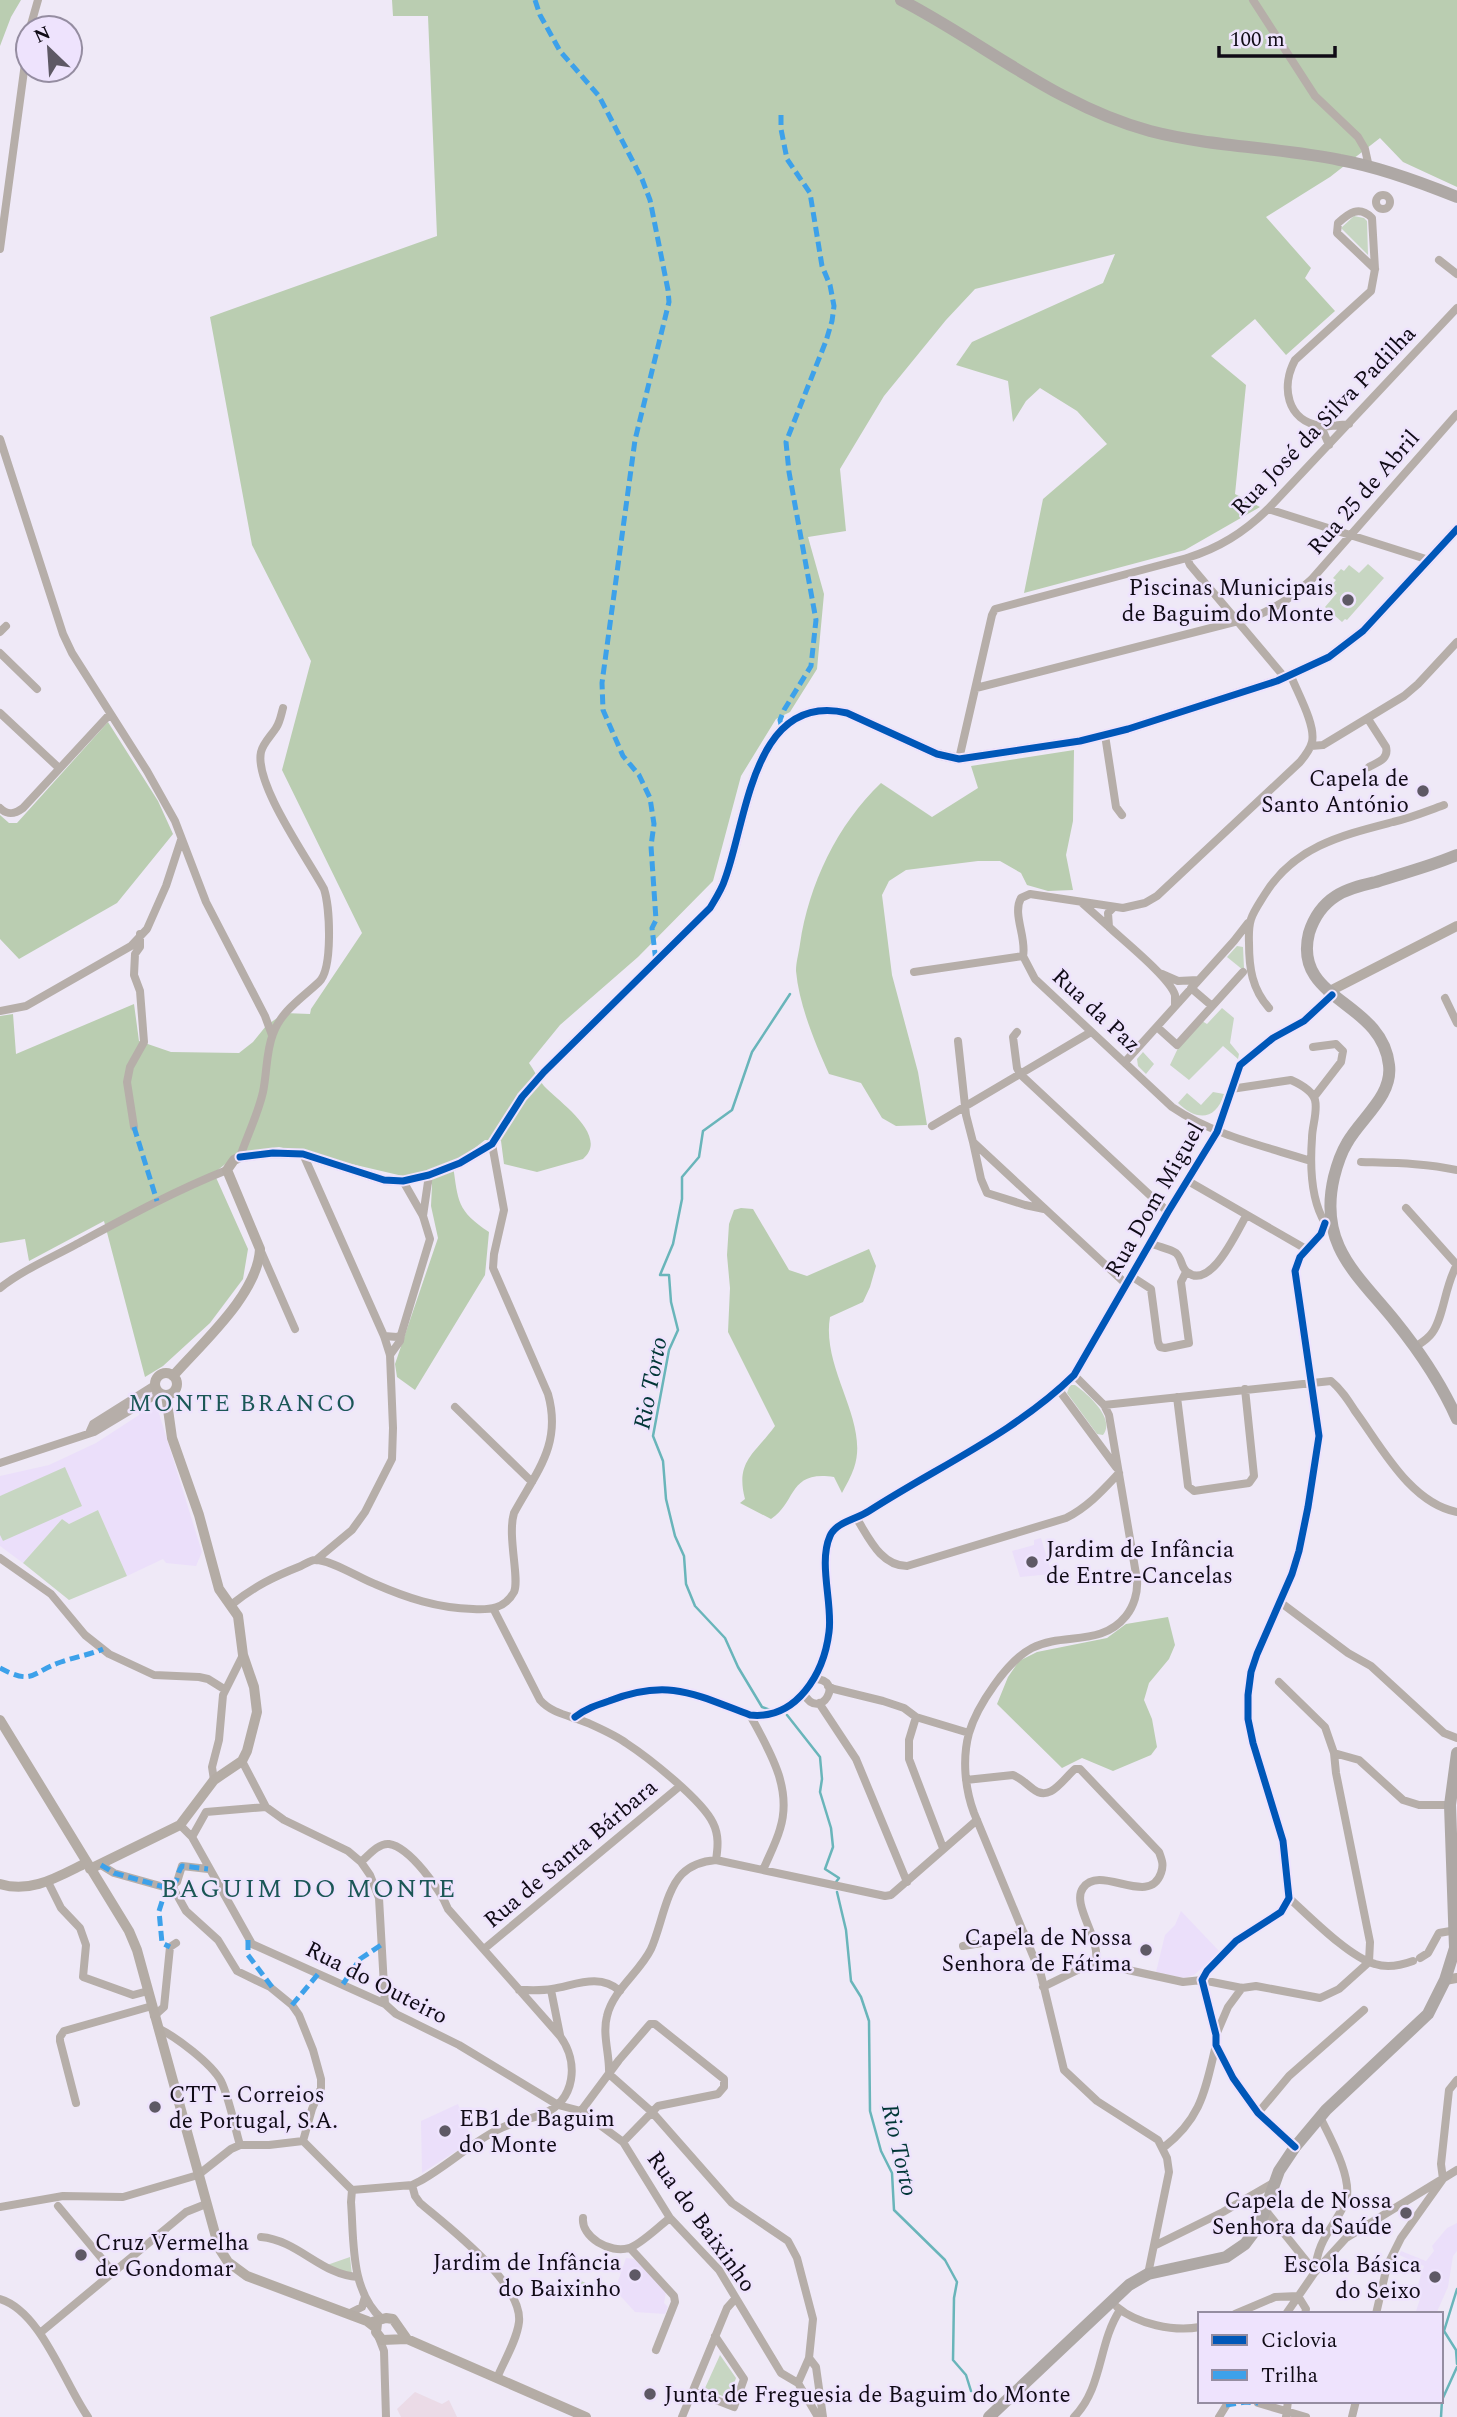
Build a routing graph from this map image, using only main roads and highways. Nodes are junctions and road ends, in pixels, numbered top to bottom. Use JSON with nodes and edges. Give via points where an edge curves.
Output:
{"nodes":[{"id":1,"x":901,"y":0,"type":"edge"},
{"id":2,"x":1457,"y":197,"type":"edge"},
{"id":3,"x":1457,"y":855,"type":"edge"},
{"id":4,"x":1457,"y":1419,"type":"edge"},
{"id":5,"x":1457,"y":1753,"type":"edge"},
{"id":6,"x":1456,"y":1877,"type":"edge"},
{"id":7,"x":1456,"y":1911,"type":"edge"},
{"id":8,"x":1456,"y":1930,"type":"edge"},
{"id":9,"x":1456,"y":1950,"type":"edge"},
{"id":10,"x":1451,"y":1979,"type":"edge"},
{"id":11,"x":989,"y":2417,"type":"edge"}],
"edges":[{"from":1,"to":2,"type":"main road","via":[[1059,95],[1115,120],[1207,142],[1340,160]]},
{"from":3,"to":4,"type":"main road","via":[[1345,891],[1320,910],[1307,951],[1310,967],[1330,993],[1375,1030],[1386,1050],[1390,1073],[1381,1096],[1339,1161],[1328,1222],[1352,1272],[1415,1347],[1443,1388]]},
{"from":5,"to":6,"type":"main road","via":[[1450,1805]]},
{"from":6,"to":7,"type":"main road"},
{"from":7,"to":8,"type":"main road"},
{"from":8,"to":9,"type":"main road"},
{"from":9,"to":10,"type":"main road"},
{"from":10,"to":11,"type":"main road","via":[[1422,2022],[1320,2117],[1284,2160],[1252,2238],[1226,2258],[1148,2274],[1129,2285],[1116,2306]]}]}
